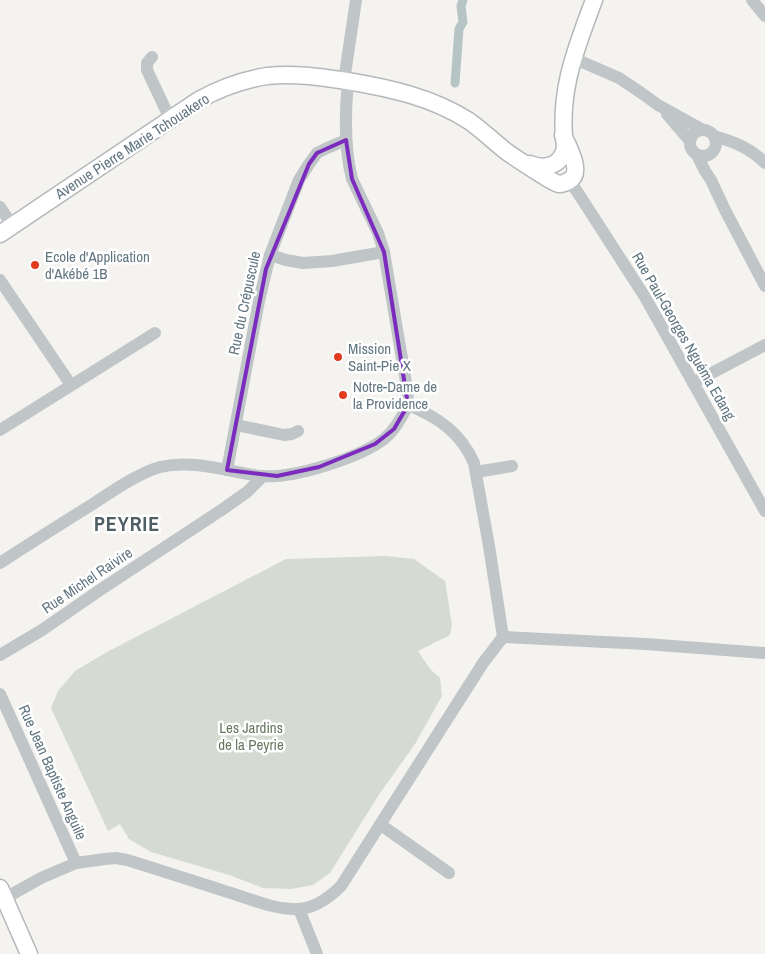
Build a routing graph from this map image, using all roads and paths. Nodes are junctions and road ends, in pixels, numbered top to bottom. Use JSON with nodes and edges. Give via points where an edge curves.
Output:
{"nodes":[{"id":1,"x":356,"y":0,"type":"edge"},
{"id":2,"x":594,"y":0,"type":"edge"},
{"id":3,"x":752,"y":0,"type":"edge"},
{"id":4,"x":765,"y":16,"type":"edge"},
{"id":5,"x":152,"y":57,"type":"dead end"},
{"id":6,"x":573,"y":58,"type":"junction"},
{"id":7,"x":346,"y":81,"type":"junction"},
{"id":8,"x":658,"y":105,"type":"junction"},
{"id":9,"x":170,"y":119,"type":"junction"},
{"id":10,"x":708,"y":133,"type":"junction"},
{"id":11,"x":563,"y":135,"type":"junction"},
{"id":12,"x":346,"y":140,"type":"junction"},
{"id":13,"x":690,"y":141,"type":"junction"},
{"id":14,"x":740,"y":146,"type":"junction"},
{"id":15,"x":713,"y":151,"type":"junction"},
{"id":16,"x":697,"y":155,"type":"junction"},
{"id":17,"x":520,"y":161,"type":"junction"},
{"id":18,"x":765,"y":162,"type":"edge"},
{"id":19,"x":570,"y":180,"type":"junction"},
{"id":20,"x":711,"y":180,"type":"junction"},
{"id":21,"x":0,"y":207,"type":"edge"},
{"id":22,"x":6,"y":229,"type":"edge"},
{"id":23,"x":384,"y":252,"type":"junction"},
{"id":24,"x":270,"y":255,"type":"junction"},
{"id":25,"x":0,"y":280,"type":"edge"},
{"id":26,"x":765,"y":286,"type":"edge"},
{"id":27,"x":155,"y":333,"type":"dead end"},
{"id":28,"x":765,"y":345,"type":"edge"},
{"id":29,"x":75,"y":383,"type":"junction"},
{"id":30,"x":693,"y":383,"type":"junction"},
{"id":31,"x":408,"y":406,"type":"junction"},
{"id":32,"x":236,"y":425,"type":"junction"},
{"id":33,"x":0,"y":430,"type":"edge"},
{"id":34,"x":298,"y":431,"type":"dead end"},
{"id":35,"x":512,"y":466,"type":"dead end"},
{"id":36,"x":227,"y":470,"type":"junction"},
{"id":37,"x":476,"y":472,"type":"junction"},
{"id":38,"x":263,"y":476,"type":"junction"},
{"id":39,"x":765,"y":511,"type":"edge"},
{"id":40,"x":0,"y":563,"type":"edge"},
{"id":41,"x":503,"y":637,"type":"junction"},
{"id":42,"x":765,"y":653,"type":"edge"},
{"id":43,"x":0,"y":655,"type":"edge"},
{"id":44,"x":0,"y":694,"type":"edge"},
{"id":45,"x":381,"y":825,"type":"junction"},
{"id":46,"x":76,"y":863,"type":"junction"},
{"id":47,"x":449,"y":873,"type":"dead end"},
{"id":48,"x":2,"y":896,"type":"edge"},
{"id":49,"x":299,"y":909,"type":"junction"},
{"id":50,"x":29,"y":954,"type":"edge"},
{"id":51,"x":317,"y":954,"type":"edge"}],
"edges":[{"from":1,"to":7,"type":"street"},
{"from":2,"to":6,"type":"main road"},
{"from":3,"to":4,"type":"street"},
{"from":5,"to":9,"type":"street","via":[[147,70]]},
{"from":6,"to":8,"type":"street","via":[[619,78]]},
{"from":6,"to":11,"type":"main road","via":[[564,97]]},
{"from":7,"to":9,"type":"main road","name":"Avenue Pierre Marie Tchouakero","via":[[292,75],[267,76],[215,91]]},
{"from":7,"to":12,"type":"street"},
{"from":7,"to":17,"type":"main road","name":"Avenue Pierre Marie Tchouakero","via":[[407,93],[442,106],[469,121]]},
{"from":8,"to":10,"type":"street"},
{"from":8,"to":13,"type":"street"},
{"from":9,"to":22,"type":"main road","name":"Avenue Pierre Marie Tchouakero"},
{"from":10,"to":13,"type":"street","via":[[694,133]]},
{"from":10,"to":14,"type":"street"},
{"from":10,"to":15,"type":"street","via":[[716,143]]},
{"from":11,"to":17,"type":"main road","via":[[565,148],[558,162],[546,167]]},
{"from":11,"to":19,"type":"main road","via":[[575,165],[574,177]]},
{"from":12,"to":23,"type":"street","via":[[352,180]]},
{"from":12,"to":24,"type":"street","name":"Rue du Crépuscule","via":[[316,153],[308,164]]},
{"from":13,"to":16,"type":"street","via":[[691,149]]},
{"from":14,"to":15,"type":"street"},
{"from":14,"to":18,"type":"street"},
{"from":15,"to":16,"type":"street","via":[[705,156]]},
{"from":15,"to":20,"type":"street"},
{"from":16,"to":20,"type":"street"},
{"from":17,"to":19,"type":"main road","name":"Avenue Pierre Marie Tchouakero","via":[[559,184]]},
{"from":19,"to":30,"type":"street","name":"Rue Paul-Georges Nguéma Edang","via":[[645,297]]},
{"from":20,"to":26,"type":"street"},
{"from":21,"to":22,"type":"street"},
{"from":23,"to":24,"type":"street","via":[[303,263]]},
{"from":23,"to":31,"type":"street"},
{"from":24,"to":32,"type":"street","name":"Rue du Crépuscule"},
{"from":25,"to":29,"type":"street"},
{"from":27,"to":29,"type":"street"},
{"from":28,"to":30,"type":"street"},
{"from":29,"to":33,"type":"street"},
{"from":30,"to":39,"type":"street","name":"Rue Paul-Georges Nguéma Edang"},
{"from":31,"to":37,"type":"street","via":[[426,412],[454,433],[470,453]]},
{"from":31,"to":38,"type":"street","via":[[394,429],[363,451],[306,471]]},
{"from":32,"to":34,"type":"street","via":[[284,435]]},
{"from":32,"to":36,"type":"street","name":"Rue du Crépuscule"},
{"from":35,"to":37,"type":"street"},
{"from":36,"to":38,"type":"street"},
{"from":36,"to":40,"type":"street","via":[[207,466],[159,467],[118,488]]},
{"from":37,"to":41,"type":"street"},
{"from":38,"to":43,"type":"street","name":"Rue Michel Raivire","via":[[223,510]]},
{"from":41,"to":42,"type":"street"},
{"from":41,"to":45,"type":"street"},
{"from":44,"to":46,"type":"street","name":"Rue Jean Baptiste Anguile"},
{"from":45,"to":47,"type":"street"},
{"from":45,"to":49,"type":"street","via":[[342,886],[320,902]]},
{"from":46,"to":48,"type":"street"},
{"from":46,"to":49,"type":"street","via":[[116,858],[127,860],[264,903]]},
{"from":48,"to":50,"type":"main road"},
{"from":49,"to":51,"type":"street"}]}
